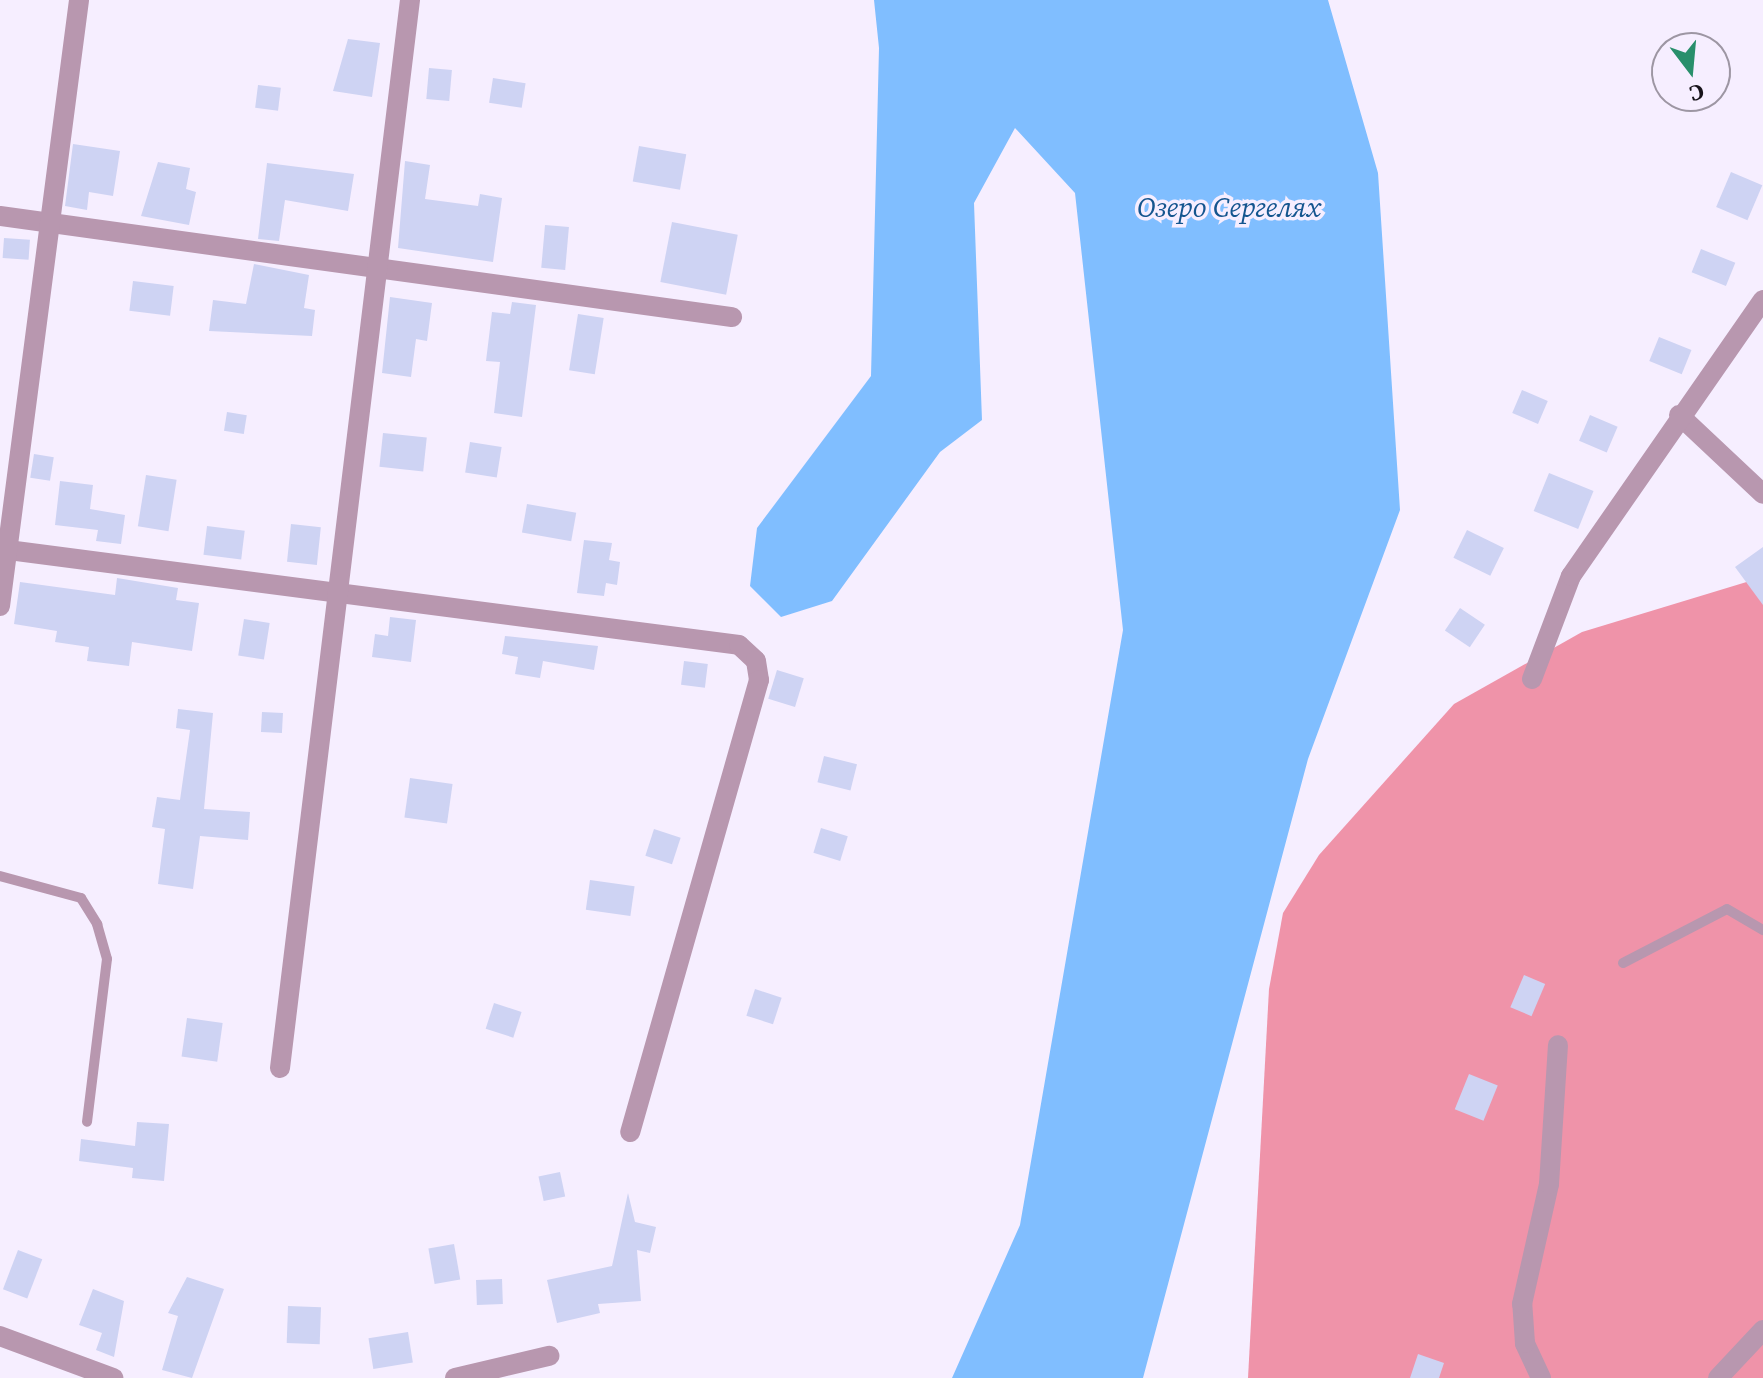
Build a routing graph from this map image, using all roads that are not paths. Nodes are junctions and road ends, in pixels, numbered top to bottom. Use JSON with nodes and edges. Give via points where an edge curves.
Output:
{"nodes":[{"id":1,"x":79,"y":0,"type":"edge"},
{"id":2,"x":410,"y":0,"type":"edge"},
{"id":3,"x":0,"y":216,"type":"edge"},
{"id":4,"x":50,"y":222,"type":"junction"},
{"id":5,"x":374,"y":267,"type":"junction"},
{"id":6,"x":1763,"y":300,"type":"edge"},
{"id":7,"x":732,"y":317,"type":"dead end"},
{"id":8,"x":1679,"y":415,"type":"junction"},
{"id":9,"x":1763,"y":494,"type":"edge"},
{"id":10,"x":4,"y":550,"type":"edge"},
{"id":11,"x":340,"y":593,"type":"junction"},
{"id":12,"x":0,"y":606,"type":"edge"},
{"id":13,"x":1532,"y":679,"type":"dead end"},
{"id":14,"x":0,"y":876,"type":"edge"},
{"id":15,"x":1763,"y":930,"type":"edge"},
{"id":16,"x":1623,"y":963,"type":"dead end"},
{"id":17,"x":1558,"y":1045,"type":"dead end"},
{"id":18,"x":280,"y":1068,"type":"dead end"},
{"id":19,"x":87,"y":1122,"type":"dead end"},
{"id":20,"x":630,"y":1132,"type":"dead end"},
{"id":21,"x":1763,"y":1330,"type":"edge"},
{"id":22,"x":0,"y":1336,"type":"edge"},
{"id":23,"x":549,"y":1356,"type":"dead end"},
{"id":24,"x":113,"y":1378,"type":"edge"},
{"id":25,"x":455,"y":1378,"type":"edge"},
{"id":26,"x":1541,"y":1378,"type":"edge"},
{"id":27,"x":1718,"y":1378,"type":"edge"}],
"edges":[{"from":1,"to":4,"type":"street"},
{"from":2,"to":5,"type":"street"},
{"from":3,"to":4,"type":"street"},
{"from":4,"to":5,"type":"street"},
{"from":4,"to":10,"type":"street"},
{"from":5,"to":7,"type":"street"},
{"from":5,"to":11,"type":"street"},
{"from":6,"to":8,"type":"street"},
{"from":8,"to":9,"type":"street"},
{"from":8,"to":13,"type":"street","via":[[1571,576]]},
{"from":10,"to":11,"type":"street"},
{"from":10,"to":12,"type":"street"},
{"from":11,"to":18,"type":"street"},
{"from":11,"to":20,"type":"street","via":[[739,645],[756,661],[759,680]]},
{"from":14,"to":19,"type":"lane","via":[[81,898],[97,924],[107,959]]},
{"from":15,"to":16,"type":"lane","via":[[1727,909]]},
{"from":17,"to":26,"type":"street","via":[[1549,1184],[1522,1304],[1525,1343]]},
{"from":21,"to":27,"type":"street"},
{"from":22,"to":24,"type":"street"},
{"from":23,"to":25,"type":"street"}]}
